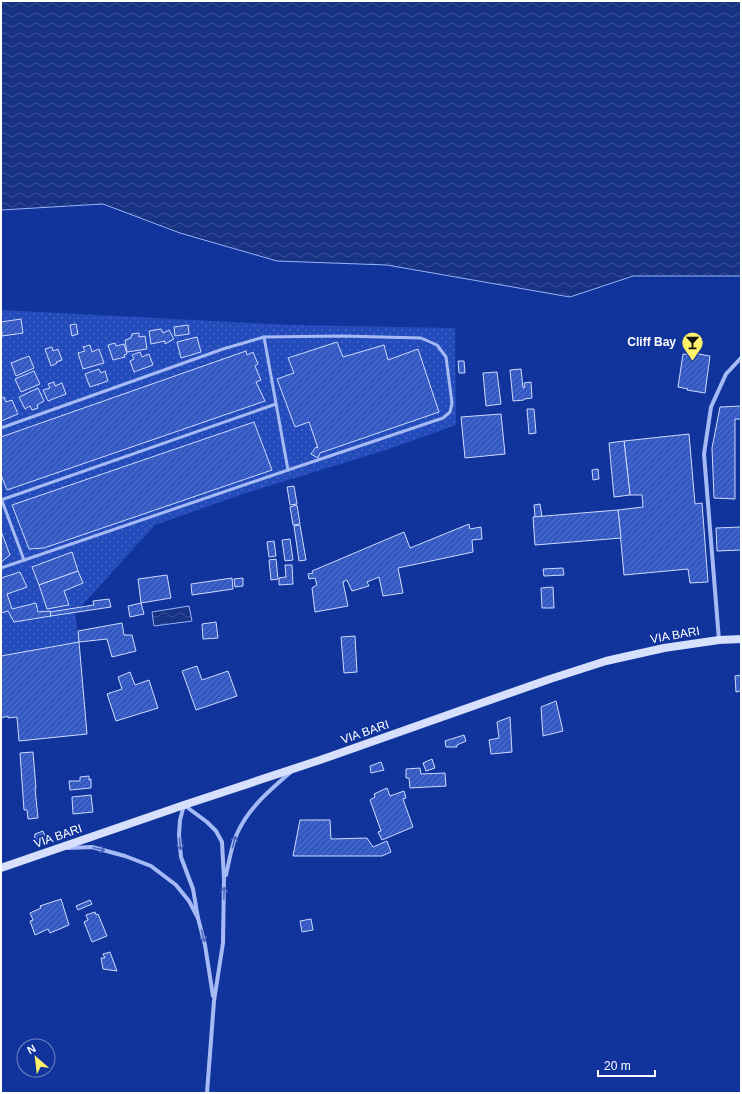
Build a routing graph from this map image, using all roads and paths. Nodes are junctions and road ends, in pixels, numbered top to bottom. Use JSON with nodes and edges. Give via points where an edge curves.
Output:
{"nodes":[{"id":1,"x":264,"y":337,"type":"junction"},
{"id":2,"x":741,"y":358,"type":"edge"},
{"id":3,"x":276,"y":404,"type":"junction"},
{"id":4,"x":1,"y":428,"type":"edge"},
{"id":5,"x":288,"y":470,"type":"junction"},
{"id":6,"x":1,"y":499,"type":"edge"},
{"id":7,"x":24,"y":560,"type":"junction"},
{"id":8,"x":1,"y":568,"type":"edge"},
{"id":9,"x":741,"y":639,"type":"edge"},
{"id":10,"x":719,"y":640,"type":"junction"},
{"id":11,"x":295,"y":769,"type":"junction"},
{"id":12,"x":184,"y":805,"type":"junction"},
{"id":13,"x":60,"y":848,"type":"junction"},
{"id":14,"x":1,"y":868,"type":"edge"},
{"id":15,"x":224,"y":879,"type":"junction"},
{"id":16,"x":198,"y":918,"type":"junction"},
{"id":17,"x":214,"y":1001,"type":"junction"},
{"id":18,"x":207,"y":1093,"type":"edge"}],
"edges":[{"from":1,"to":3,"type":"lane"},
{"from":1,"to":4,"type":"lane","via":[[223,349]]},
{"from":1,"to":5,"type":"lane","via":[[421,338],[437,345],[446,357],[452,403],[450,412],[443,418]]},
{"from":2,"to":10,"type":"street","via":[[726,374],[712,407],[704,454]]},
{"from":3,"to":5,"type":"lane"},
{"from":3,"to":6,"type":"lane"},
{"from":5,"to":7,"type":"lane"},
{"from":6,"to":7,"type":"lane"},
{"from":7,"to":8,"type":"lane"},
{"from":9,"to":10,"type":"main road","name":"VIA BARI"},
{"from":10,"to":11,"type":"main road","name":"VIA BARI","via":[[664,648],[606,661]]},
{"from":11,"to":12,"type":"main road","name":"VIA BARI"},
{"from":15,"to":11,"type":"street","one_way":true,"via":[[236,836],[249,811]]},
{"from":12,"to":13,"type":"main road","name":"VIA BARI"},
{"from":12,"to":15,"type":"street","via":[[207,822],[222,842]]},
{"from":12,"to":16,"type":"street","one_way":true,"via":[[179,835],[181,857],[193,889]]},
{"from":13,"to":14,"type":"main road","name":"VIA BARI"},
{"from":13,"to":16,"type":"street","one_way":true,"via":[[92,847],[150,866],[176,885]]},
{"from":17,"to":15,"type":"street","one_way":true,"via":[[223,943]]},
{"from":16,"to":17,"type":"street","one_way":true},
{"from":17,"to":18,"type":"street"}]}
